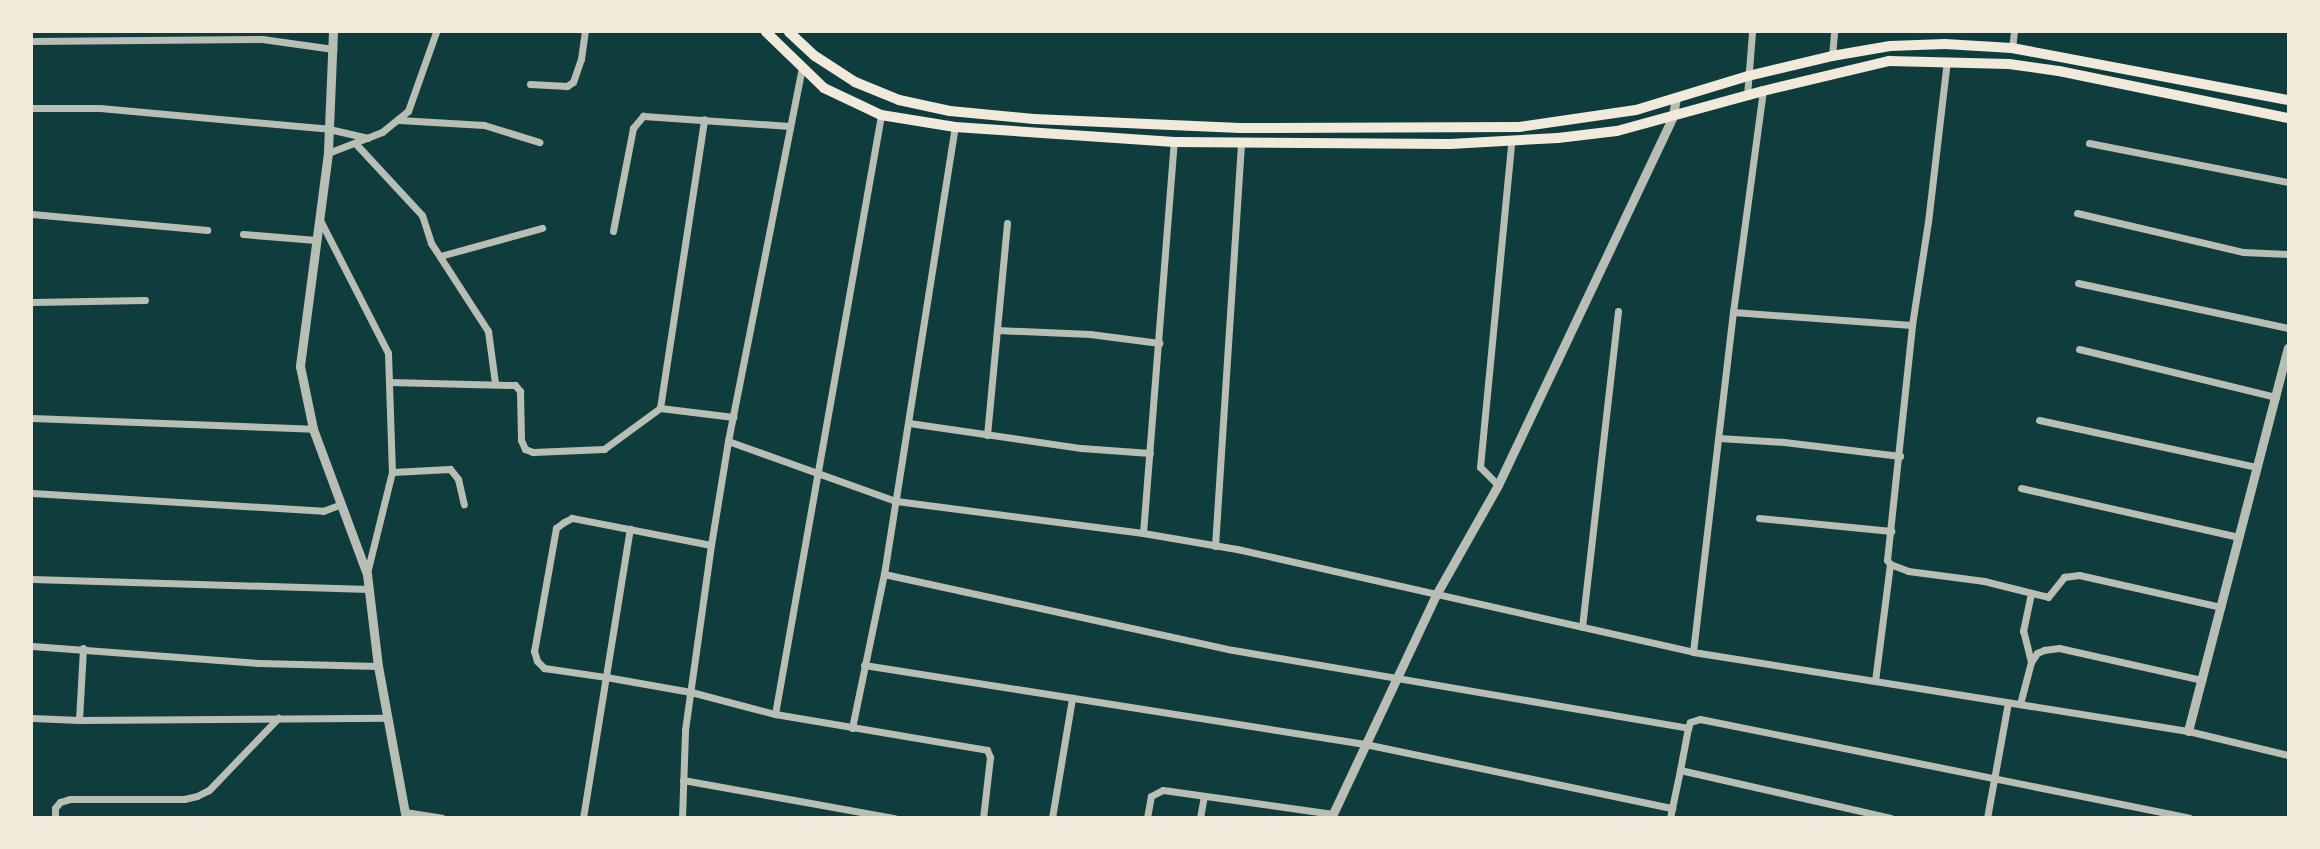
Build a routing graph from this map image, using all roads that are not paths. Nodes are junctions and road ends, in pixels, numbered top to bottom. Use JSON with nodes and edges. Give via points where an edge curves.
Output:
{"nodes":[{"id":1,"x":333,"y":32,"type":"edge"},
{"id":2,"x":436,"y":32,"type":"edge"},
{"id":3,"x":585,"y":32,"type":"edge"},
{"id":4,"x":766,"y":32,"type":"edge"},
{"id":5,"x":789,"y":32,"type":"edge"},
{"id":6,"x":1752,"y":32,"type":"edge"},
{"id":7,"x":1834,"y":32,"type":"edge"},
{"id":8,"x":2014,"y":32,"type":"edge"},
{"id":9,"x":262,"y":35,"type":"edge"},
{"id":10,"x":32,"y":41,"type":"edge"},
{"id":11,"x":2012,"y":48,"type":"junction"},
{"id":12,"x":332,"y":49,"type":"junction"},
{"id":13,"x":1832,"y":56,"type":"junction"},
{"id":14,"x":1947,"y":61,"type":"junction"},
{"id":15,"x":802,"y":66,"type":"junction"},
{"id":16,"x":1748,"y":76,"type":"junction"},
{"id":17,"x":530,"y":84,"type":"dead end"},
{"id":18,"x":1763,"y":90,"type":"junction"},
{"id":19,"x":1747,"y":96,"type":"junction"},
{"id":20,"x":1676,"y":98,"type":"junction"},
{"id":21,"x":2288,"y":100,"type":"edge"},
{"id":22,"x":32,"y":107,"type":"edge"},
{"id":23,"x":881,"y":115,"type":"junction"},
{"id":24,"x":1674,"y":116,"type":"junction"},
{"id":25,"x":2288,"y":118,"type":"edge"},
{"id":26,"x":704,"y":119,"type":"junction"},
{"id":27,"x":399,"y":120,"type":"junction"},
{"id":28,"x":790,"y":126,"type":"junction"},
{"id":29,"x":955,"y":127,"type":"junction"},
{"id":30,"x":329,"y":128,"type":"junction"},
{"id":31,"x":368,"y":138,"type":"junction"},
{"id":32,"x":539,"y":142,"type":"dead end"},
{"id":33,"x":1174,"y":142,"type":"junction"},
{"id":34,"x":1241,"y":142,"type":"junction"},
{"id":35,"x":355,"y":143,"type":"junction"},
{"id":36,"x":1511,"y":143,"type":"junction"},
{"id":37,"x":2090,"y":143,"type":"dead end"},
{"id":38,"x":328,"y":153,"type":"junction"},
{"id":39,"x":2288,"y":182,"type":"edge"},
{"id":40,"x":2077,"y":213,"type":"dead end"},
{"id":41,"x":32,"y":214,"type":"edge"},
{"id":42,"x":319,"y":219,"type":"junction"},
{"id":43,"x":1007,"y":223,"type":"dead end"},
{"id":44,"x":542,"y":228,"type":"dead end"},
{"id":45,"x":207,"y":230,"type":"dead end"},
{"id":46,"x":613,"y":231,"type":"dead end"},
{"id":47,"x":243,"y":234,"type":"dead end"},
{"id":48,"x":316,"y":240,"type":"junction"},
{"id":49,"x":2288,"y":254,"type":"edge"},
{"id":50,"x":440,"y":256,"type":"junction"},
{"id":51,"x":2078,"y":283,"type":"dead end"},
{"id":52,"x":145,"y":300,"type":"dead end"},
{"id":53,"x":32,"y":302,"type":"edge"},
{"id":54,"x":1618,"y":311,"type":"dead end"},
{"id":55,"x":1733,"y":312,"type":"junction"},
{"id":56,"x":1912,"y":325,"type":"junction"},
{"id":57,"x":2288,"y":327,"type":"edge"},
{"id":58,"x":997,"y":330,"type":"junction"},
{"id":59,"x":1159,"y":344,"type":"junction"},
{"id":60,"x":2288,"y":348,"type":"edge"},
{"id":61,"x":2079,"y":349,"type":"dead end"},
{"id":62,"x":389,"y":382,"type":"junction"},
{"id":63,"x":495,"y":383,"type":"junction"},
{"id":64,"x":2276,"y":397,"type":"junction"},
{"id":65,"x":660,"y":408,"type":"junction"},
{"id":66,"x":733,"y":416,"type":"junction"},
{"id":67,"x":32,"y":418,"type":"edge"},
{"id":68,"x":2039,"y":420,"type":"dead end"},
{"id":69,"x":909,"y":424,"type":"junction"},
{"id":70,"x":313,"y":429,"type":"junction"},
{"id":71,"x":987,"y":435,"type":"junction"},
{"id":72,"x":1719,"y":438,"type":"junction"},
{"id":73,"x":728,"y":441,"type":"junction"},
{"id":74,"x":1150,"y":453,"type":"junction"},
{"id":75,"x":1900,"y":456,"type":"junction"},
{"id":76,"x":2258,"y":467,"type":"junction"},
{"id":77,"x":392,"y":472,"type":"junction"},
{"id":78,"x":816,"y":473,"type":"junction"},
{"id":79,"x":1498,"y":485,"type":"junction"},
{"id":80,"x":2021,"y":488,"type":"dead end"},
{"id":81,"x":32,"y":493,"type":"edge"},
{"id":82,"x":896,"y":501,"type":"junction"},
{"id":83,"x":339,"y":505,"type":"junction"},
{"id":84,"x":464,"y":505,"type":"dead end"},
{"id":85,"x":1759,"y":518,"type":"dead end"},
{"id":86,"x":630,"y":529,"type":"junction"},
{"id":87,"x":1891,"y":531,"type":"junction"},
{"id":88,"x":1143,"y":533,"type":"junction"},
{"id":89,"x":2239,"y":537,"type":"junction"},
{"id":90,"x":711,"y":545,"type":"junction"},
{"id":91,"x":1215,"y":546,"type":"junction"},
{"id":92,"x":1890,"y":564,"type":"junction"},
{"id":93,"x":367,"y":574,"type":"junction"},
{"id":94,"x":884,"y":574,"type":"junction"},
{"id":95,"x":32,"y":579,"type":"edge"},
{"id":96,"x":369,"y":589,"type":"junction"},
{"id":97,"x":1437,"y":593,"type":"junction"},
{"id":98,"x":2031,"y":593,"type":"junction"},
{"id":99,"x":2221,"y":607,"type":"junction"},
{"id":100,"x":1582,"y":627,"type":"junction"},
{"id":101,"x":32,"y":646,"type":"edge"},
{"id":102,"x":83,"y":648,"type":"junction"},
{"id":103,"x":1693,"y":652,"type":"junction"},
{"id":104,"x":2031,"y":662,"type":"junction"},
{"id":105,"x":864,"y":665,"type":"junction"},
{"id":106,"x":378,"y":666,"type":"junction"},
{"id":107,"x":606,"y":677,"type":"junction"},
{"id":108,"x":1397,"y":677,"type":"junction"},
{"id":109,"x":2202,"y":680,"type":"junction"},
{"id":110,"x":1875,"y":681,"type":"junction"},
{"id":111,"x":691,"y":692,"type":"junction"},
{"id":112,"x":1072,"y":698,"type":"junction"},
{"id":113,"x":2008,"y":703,"type":"junction"},
{"id":114,"x":2020,"y":704,"type":"junction"},
{"id":115,"x":775,"y":714,"type":"junction"},
{"id":116,"x":32,"y":718,"type":"edge"},
{"id":117,"x":278,"y":718,"type":"junction"},
{"id":118,"x":388,"y":718,"type":"junction"},
{"id":119,"x":79,"y":720,"type":"junction"},
{"id":120,"x":1688,"y":727,"type":"junction"},
{"id":121,"x":852,"y":728,"type":"junction"},
{"id":122,"x":2188,"y":731,"type":"junction"},
{"id":123,"x":1365,"y":744,"type":"junction"},
{"id":124,"x":2288,"y":755,"type":"edge"},
{"id":125,"x":1680,"y":770,"type":"junction"},
{"id":126,"x":683,"y":779,"type":"junction"},
{"id":127,"x":1993,"y":780,"type":"junction"},
{"id":128,"x":1204,"y":796,"type":"junction"},
{"id":129,"x":1672,"y":808,"type":"junction"},
{"id":130,"x":406,"y":815,"type":"edge"},
{"id":131,"x":1332,"y":816,"type":"edge"},
{"id":132,"x":55,"y":817,"type":"edge"},
{"id":133,"x":442,"y":817,"type":"edge"},
{"id":134,"x":583,"y":817,"type":"edge"},
{"id":135,"x":682,"y":817,"type":"edge"},
{"id":136,"x":895,"y":817,"type":"edge"},
{"id":137,"x":983,"y":817,"type":"edge"},
{"id":138,"x":1052,"y":817,"type":"edge"},
{"id":139,"x":1147,"y":817,"type":"edge"},
{"id":140,"x":1200,"y":817,"type":"edge"},
{"id":141,"x":1670,"y":817,"type":"edge"},
{"id":142,"x":1891,"y":817,"type":"edge"},
{"id":143,"x":1987,"y":817,"type":"edge"},
{"id":144,"x":2189,"y":817,"type":"edge"}],
"edges":[{"from":1,"to":12,"type":"street"},
{"from":2,"to":27,"type":"street","via":[[408,111]]},
{"from":3,"to":17,"type":"street","via":[[573,82],[566,86]]},
{"from":4,"to":15,"type":"main road"},
{"from":5,"to":20,"type":"main road","via":[[855,82],[900,100],[950,111],[1034,119],[1240,128],[1519,127],[1636,110]]},
{"from":6,"to":16,"type":"street"},
{"from":7,"to":13,"type":"street"},
{"from":8,"to":11,"type":"street"},
{"from":9,"to":10,"type":"street"},
{"from":9,"to":12,"type":"street"},
{"from":11,"to":13,"type":"main road","via":[[1890,46]]},
{"from":11,"to":21,"type":"main road"},
{"from":12,"to":30,"type":"street"},
{"from":13,"to":16,"type":"main road"},
{"from":14,"to":18,"type":"main road","via":[[1889,61]]},
{"from":14,"to":25,"type":"main road","via":[[2059,71]]},
{"from":14,"to":56,"type":"street"},
{"from":15,"to":23,"type":"main road","via":[[824,88]]},
{"from":15,"to":28,"type":"street"},
{"from":16,"to":19,"type":"street"},
{"from":16,"to":20,"type":"main road"},
{"from":18,"to":19,"type":"main road"},
{"from":18,"to":55,"type":"street"},
{"from":19,"to":24,"type":"main road"},
{"from":20,"to":24,"type":"street"},
{"from":22,"to":30,"type":"street","via":[[100,108]]},
{"from":23,"to":29,"type":"main road"},
{"from":23,"to":78,"type":"street"},
{"from":24,"to":36,"type":"main road","via":[[1617,131]]},
{"from":24,"to":79,"type":"street"},
{"from":26,"to":28,"type":"street"},
{"from":26,"to":46,"type":"street","via":[[652,115],[636,122]]},
{"from":26,"to":65,"type":"street"},
{"from":27,"to":31,"type":"street"},
{"from":27,"to":32,"type":"street","via":[[484,125]]},
{"from":28,"to":66,"type":"street"},
{"from":29,"to":33,"type":"main road"},
{"from":29,"to":69,"type":"street"},
{"from":30,"to":31,"type":"street"},
{"from":30,"to":38,"type":"street"},
{"from":31,"to":35,"type":"street"},
{"from":33,"to":34,"type":"main road"},
{"from":33,"to":59,"type":"street"},
{"from":34,"to":36,"type":"main road"},
{"from":34,"to":91,"type":"street"},
{"from":35,"to":38,"type":"street"},
{"from":35,"to":50,"type":"street","via":[[416,205]]},
{"from":36,"to":79,"type":"street","via":[[1480,467]]},
{"from":37,"to":39,"type":"street"},
{"from":38,"to":42,"type":"street"},
{"from":40,"to":49,"type":"street","via":[[2243,252]]},
{"from":41,"to":45,"type":"street"},
{"from":42,"to":48,"type":"street"},
{"from":42,"to":62,"type":"street","via":[[386,346]]},
{"from":43,"to":58,"type":"street"},
{"from":44,"to":50,"type":"street"},
{"from":47,"to":48,"type":"street"},
{"from":48,"to":70,"type":"street","via":[[300,366]]},
{"from":50,"to":63,"type":"street","via":[[488,331]]},
{"from":51,"to":57,"type":"street"},
{"from":52,"to":53,"type":"street"},
{"from":54,"to":100,"type":"street"},
{"from":55,"to":56,"type":"street"},
{"from":55,"to":72,"type":"street"},
{"from":56,"to":75,"type":"street"},
{"from":58,"to":59,"type":"street","via":[[1090,334]]},
{"from":58,"to":71,"type":"street"},
{"from":59,"to":74,"type":"street"},
{"from":60,"to":64,"type":"street"},
{"from":61,"to":64,"type":"street"},
{"from":62,"to":63,"type":"street"},
{"from":62,"to":77,"type":"street"},
{"from":63,"to":65,"type":"street","via":[[508,383],[520,391],[521,440],[525,449],[533,452],[604,449]]},
{"from":64,"to":76,"type":"street"},
{"from":65,"to":66,"type":"street"},
{"from":66,"to":73,"type":"street"},
{"from":67,"to":70,"type":"street"},
{"from":68,"to":76,"type":"street"},
{"from":69,"to":71,"type":"street"},
{"from":69,"to":82,"type":"street"},
{"from":70,"to":83,"type":"street"},
{"from":71,"to":74,"type":"street"},
{"from":72,"to":75,"type":"street"},
{"from":72,"to":103,"type":"street"},
{"from":73,"to":78,"type":"street"},
{"from":73,"to":90,"type":"street"},
{"from":74,"to":88,"type":"street"},
{"from":75,"to":87,"type":"street"},
{"from":76,"to":89,"type":"street"},
{"from":77,"to":84,"type":"street","via":[[450,469],[458,479]]},
{"from":77,"to":93,"type":"street"},
{"from":78,"to":82,"type":"street"},
{"from":78,"to":115,"type":"street"},
{"from":79,"to":97,"type":"street"},
{"from":80,"to":89,"type":"street"},
{"from":81,"to":83,"type":"street","via":[[323,511]]},
{"from":82,"to":88,"type":"street"},
{"from":82,"to":94,"type":"street"},
{"from":83,"to":93,"type":"street"},
{"from":85,"to":87,"type":"street"},
{"from":86,"to":90,"type":"street"},
{"from":86,"to":107,"type":"street"},
{"from":86,"to":107,"type":"street","via":[[572,519],[556,528],[534,651],[544,668]]},
{"from":87,"to":92,"type":"street"},
{"from":88,"to":91,"type":"street"},
{"from":89,"to":99,"type":"street"},
{"from":90,"to":111,"type":"street"},
{"from":91,"to":97,"type":"street"},
{"from":92,"to":98,"type":"street"},
{"from":92,"to":110,"type":"street"},
{"from":93,"to":96,"type":"street"},
{"from":94,"to":105,"type":"street"},
{"from":94,"to":108,"type":"street","via":[[1233,650]]},
{"from":95,"to":96,"type":"street"},
{"from":96,"to":106,"type":"street"},
{"from":97,"to":100,"type":"street"},
{"from":97,"to":108,"type":"street"},
{"from":98,"to":99,"type":"street","via":[[2048,597],[2064,577],[2079,575]]},
{"from":98,"to":104,"type":"street","via":[[2023,631]]},
{"from":99,"to":109,"type":"street"},
{"from":100,"to":103,"type":"street"},
{"from":101,"to":102,"type":"street"},
{"from":102,"to":106,"type":"street","via":[[260,663]]},
{"from":102,"to":119,"type":"street"},
{"from":103,"to":110,"type":"street"},
{"from":104,"to":109,"type":"street","via":[[2037,653],[2059,648]]},
{"from":104,"to":114,"type":"street"},
{"from":105,"to":112,"type":"street"},
{"from":105,"to":121,"type":"street"},
{"from":106,"to":118,"type":"street"},
{"from":107,"to":111,"type":"street"},
{"from":107,"to":134,"type":"street"},
{"from":108,"to":120,"type":"street"},
{"from":108,"to":123,"type":"street"},
{"from":109,"to":122,"type":"street"},
{"from":110,"to":113,"type":"street"},
{"from":111,"to":115,"type":"street"},
{"from":111,"to":126,"type":"street"},
{"from":112,"to":123,"type":"street"},
{"from":112,"to":138,"type":"street"},
{"from":113,"to":114,"type":"street"},
{"from":113,"to":127,"type":"street"},
{"from":114,"to":122,"type":"street"},
{"from":115,"to":121,"type":"street"},
{"from":116,"to":119,"type":"street"},
{"from":117,"to":118,"type":"street"},
{"from":117,"to":119,"type":"street"},
{"from":117,"to":132,"type":"street","via":[[209,790],[197,796],[69,799],[55,808]]},
{"from":118,"to":130,"type":"street"},
{"from":120,"to":125,"type":"street"},
{"from":120,"to":127,"type":"street","via":[[1700,719]]},
{"from":121,"to":137,"type":"street","via":[[987,750]]},
{"from":122,"to":124,"type":"street"},
{"from":123,"to":129,"type":"street"},
{"from":123,"to":131,"type":"street"},
{"from":125,"to":129,"type":"street"},
{"from":125,"to":142,"type":"street"},
{"from":126,"to":135,"type":"street"},
{"from":126,"to":136,"type":"street"},
{"from":127,"to":143,"type":"street"},
{"from":127,"to":144,"type":"street"},
{"from":128,"to":131,"type":"street"},
{"from":128,"to":139,"type":"street","via":[[1155,791]]},
{"from":128,"to":140,"type":"street"},
{"from":129,"to":141,"type":"street"},
{"from":130,"to":133,"type":"street"}]}
